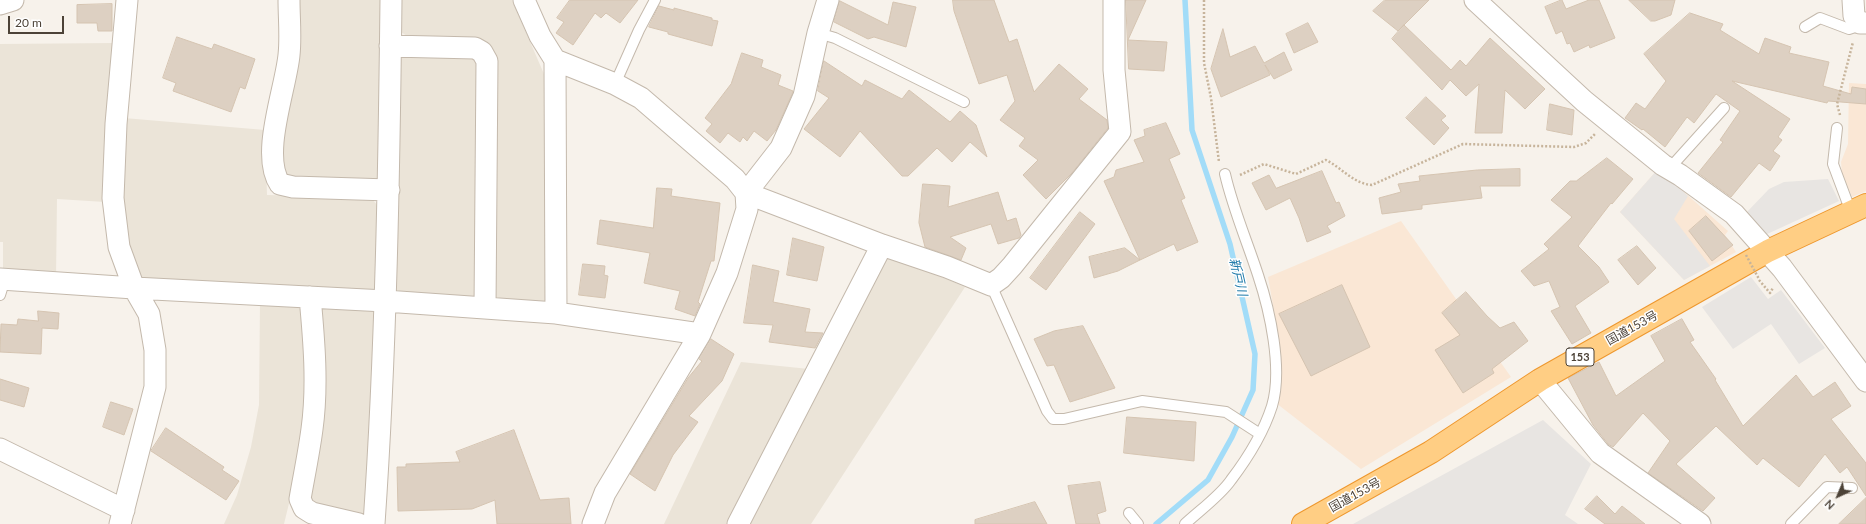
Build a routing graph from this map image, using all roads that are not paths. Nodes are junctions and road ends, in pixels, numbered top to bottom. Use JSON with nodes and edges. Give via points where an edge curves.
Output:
{"nodes":[{"id":1,"x":12,"y":0,"type":"edge"},
{"id":2,"x":127,"y":0,"type":"edge"},
{"id":3,"x":289,"y":0,"type":"edge"},
{"id":4,"x":391,"y":0,"type":"edge"},
{"id":5,"x":524,"y":0,"type":"edge"},
{"id":6,"x":655,"y":0,"type":"edge"},
{"id":7,"x":828,"y":0,"type":"edge"},
{"id":8,"x":1114,"y":0,"type":"edge"},
{"id":9,"x":1475,"y":0,"type":"edge"},
{"id":10,"x":1853,"y":0,"type":"edge"},
{"id":11,"x":0,"y":4,"type":"edge"},
{"id":12,"x":1861,"y":24,"type":"edge"},
{"id":13,"x":1805,"y":27,"type":"dead end"},
{"id":14,"x":818,"y":33,"type":"junction"},
{"id":15,"x":390,"y":46,"type":"junction"},
{"id":16,"x":555,"y":60,"type":"junction"},
{"id":17,"x":615,"y":84,"type":"junction"},
{"id":18,"x":964,"y":102,"type":"dead end"},
{"id":19,"x":1724,"y":108,"type":"dead end"},
{"id":20,"x":1837,"y":128,"type":"dead end"},
{"id":21,"x":1669,"y":169,"type":"junction"},
{"id":22,"x":1225,"y":174,"type":"road end"},
{"id":23,"x":389,"y":190,"type":"junction"},
{"id":24,"x":746,"y":193,"type":"junction"},
{"id":25,"x":1858,"y":209,"type":"edge"},
{"id":26,"x":882,"y":245,"type":"junction"},
{"id":27,"x":1768,"y":251,"type":"junction"},
{"id":28,"x":2,"y":284,"type":"edge"},
{"id":29,"x":991,"y":285,"type":"junction"},
{"id":30,"x":134,"y":288,"type":"junction"},
{"id":31,"x":310,"y":297,"type":"junction"},
{"id":32,"x":385,"y":301,"type":"junction"},
{"id":33,"x":485,"y":307,"type":"junction"},
{"id":34,"x":556,"y":313,"type":"junction"},
{"id":35,"x":700,"y":334,"type":"junction"},
{"id":36,"x":1860,"y":359,"type":"edge"},
{"id":37,"x":1540,"y":380,"type":"junction"},
{"id":38,"x":1866,"y":381,"type":"edge"},
{"id":39,"x":1260,"y":434,"type":"junction"},
{"id":40,"x":0,"y":449,"type":"edge"},
{"id":41,"x":1852,"y":488,"type":"dead end"},
{"id":42,"x":1129,"y":513,"type":"dead end"},
{"id":43,"x":122,"y":517,"type":"edge"},
{"id":44,"x":359,"y":524,"type":"edge"},
{"id":45,"x":374,"y":524,"type":"edge"},
{"id":46,"x":593,"y":524,"type":"edge"},
{"id":47,"x":738,"y":524,"type":"edge"},
{"id":48,"x":1138,"y":524,"type":"edge"},
{"id":49,"x":1185,"y":524,"type":"edge"},
{"id":50,"x":1303,"y":524,"type":"edge"},
{"id":51,"x":1700,"y":524,"type":"edge"},
{"id":52,"x":1792,"y":524,"type":"edge"}],
"edges":[{"from":1,"to":11,"type":"street"},
{"from":2,"to":30,"type":"street","via":[[116,124],[113,198],[119,247]]},
{"from":3,"to":23,"type":"street","via":[[289,56],[276,112],[273,161],[275,176],[280,184],[293,187]]},
{"from":4,"to":15,"type":"street"},
{"from":5,"to":16,"type":"street","via":[[540,36]]},
{"from":6,"to":17,"type":"lane"},
{"from":7,"to":14,"type":"street"},
{"from":8,"to":29,"type":"street","via":[[1114,70],[1120,132],[1012,266]]},
{"from":9,"to":21,"type":"street","via":[[1580,97]]},
{"from":10,"to":12,"type":"street","via":[[1854,16]]},
{"from":12,"to":13,"type":"lane","via":[[1849,29],[1820,18]]},
{"from":14,"to":18,"type":"lane","via":[[835,38]]},
{"from":14,"to":24,"type":"street","via":[[804,96],[782,148]]},
{"from":15,"to":23,"type":"street"},
{"from":15,"to":33,"type":"street","via":[[475,48],[482,52],[487,61]]},
{"from":16,"to":17,"type":"street"},
{"from":16,"to":34,"type":"street"},
{"from":17,"to":24,"type":"street","via":[[641,98],[735,179]]},
{"from":19,"to":21,"type":"lane"},
{"from":20,"to":25,"type":"lane","via":[[1833,164]]},
{"from":21,"to":27,"type":"street","via":[[1734,214]]},
{"from":22,"to":39,"type":"lane","via":[[1230,196],[1259,276],[1275,344],[1276,377],[1272,405]]},
{"from":23,"to":32,"type":"street"},
{"from":24,"to":26,"type":"street"},
{"from":24,"to":35,"type":"street","via":[[747,209],[727,273]]},
{"from":25,"to":27,"type":"highway","name":"国道153号","number":"153"},
{"from":26,"to":29,"type":"street"},
{"from":26,"to":47,"type":"street"},
{"from":27,"to":36,"type":"street"},
{"from":27,"to":37,"type":"highway","name":"国道153号","number":"153"},
{"from":28,"to":30,"type":"street"},
{"from":29,"to":39,"type":"lane","via":[[1052,419],[1064,419],[1142,401],[1226,412]]},
{"from":30,"to":31,"type":"street"},
{"from":30,"to":43,"type":"street","via":[[149,314],[155,350],[155,387]]},
{"from":31,"to":32,"type":"street"},
{"from":31,"to":44,"type":"street","via":[[315,375],[312,428],[300,499],[304,508],[312,513]]},
{"from":32,"to":33,"type":"street"},
{"from":32,"to":45,"type":"street"},
{"from":33,"to":34,"type":"street"},
{"from":34,"to":35,"type":"street"},
{"from":35,"to":46,"type":"street","via":[[605,493]]},
{"from":36,"to":38,"type":"street"},
{"from":37,"to":50,"type":"highway","name":"国道153号","number":"153","via":[[1431,452]]},
{"from":37,"to":51,"type":"street","via":[[1600,453]]},
{"from":39,"to":49,"type":"lane","via":[[1231,481]]},
{"from":40,"to":43,"type":"street"},
{"from":41,"to":52,"type":"lane","via":[[1827,487]]},
{"from":42,"to":48,"type":"lane"}]}
